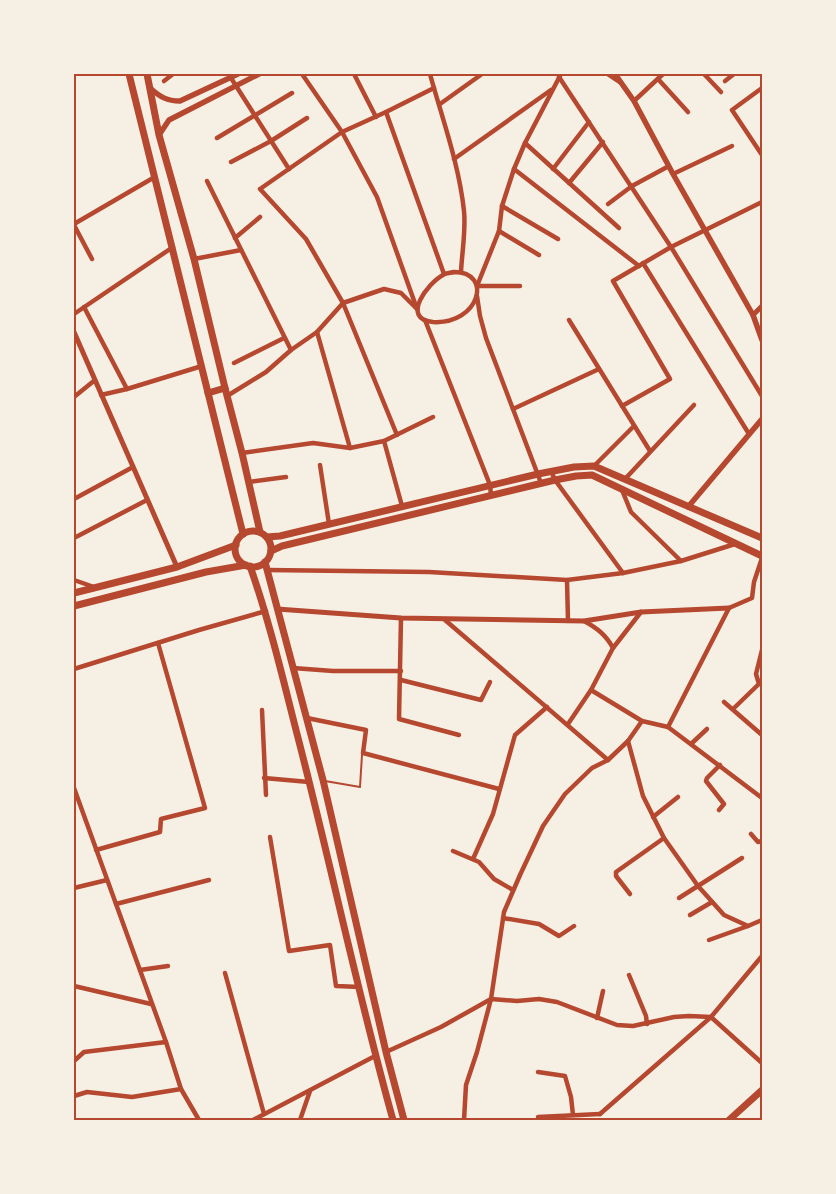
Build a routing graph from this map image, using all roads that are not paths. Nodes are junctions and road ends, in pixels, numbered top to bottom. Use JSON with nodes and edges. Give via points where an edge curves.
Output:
{"nodes":[{"id":1,"x":129,"y":74,"type":"edge"},
{"id":2,"x":147,"y":74,"type":"edge"},
{"id":3,"x":174,"y":74,"type":"edge"},
{"id":4,"x":238,"y":74,"type":"edge"},
{"id":5,"x":259,"y":74,"type":"edge"},
{"id":6,"x":302,"y":74,"type":"edge"},
{"id":7,"x":354,"y":74,"type":"edge"},
{"id":8,"x":430,"y":74,"type":"edge"},
{"id":9,"x":482,"y":74,"type":"edge"},
{"id":10,"x":608,"y":74,"type":"edge"},
{"id":11,"x":615,"y":74,"type":"edge"},
{"id":12,"x":664,"y":74,"type":"edge"},
{"id":13,"x":704,"y":74,"type":"edge"},
{"id":14,"x":734,"y":74,"type":"edge"},
{"id":15,"x":560,"y":75,"type":"edge"},
{"id":16,"x":231,"y":78,"type":"junction"},
{"id":17,"x":658,"y":79,"type":"junction"},
{"id":18,"x":164,"y":81,"type":"dead end"},
{"id":19,"x":725,"y":82,"type":"dead end"},
{"id":20,"x":621,"y":83,"type":"junction"},
{"id":21,"x":237,"y":86,"type":"junction"},
{"id":22,"x":150,"y":88,"type":"junction"},
{"id":23,"x":434,"y":88,"type":"junction"},
{"id":24,"x":762,"y":88,"type":"edge"},
{"id":25,"x":552,"y":89,"type":"junction"},
{"id":26,"x":722,"y":92,"type":"dead end"},
{"id":27,"x":292,"y":93,"type":"dead end"},
{"id":28,"x":634,"y":101,"type":"junction"},
{"id":29,"x":440,"y":104,"type":"junction"},
{"id":30,"x":386,"y":112,"type":"junction"},
{"id":31,"x":688,"y":112,"type":"dead end"},
{"id":32,"x":255,"y":115,"type":"junction"},
{"id":33,"x":376,"y":117,"type":"junction"},
{"id":34,"x":307,"y":118,"type":"dead end"},
{"id":35,"x":589,"y":122,"type":"junction"},
{"id":36,"x":342,"y":132,"type":"junction"},
{"id":37,"x":159,"y":135,"type":"junction"},
{"id":38,"x":216,"y":138,"type":"dead end"},
{"id":39,"x":271,"y":141,"type":"junction"},
{"id":40,"x":603,"y":142,"type":"junction"},
{"id":41,"x":525,"y":143,"type":"junction"},
{"id":42,"x":732,"y":146,"type":"dead end"},
{"id":43,"x":762,"y":155,"type":"edge"},
{"id":44,"x":454,"y":159,"type":"junction"},
{"id":45,"x":231,"y":162,"type":"dead end"},
{"id":46,"x":669,"y":166,"type":"junction"},
{"id":47,"x":289,"y":169,"type":"junction"},
{"id":48,"x":514,"y":169,"type":"junction"},
{"id":49,"x":553,"y":169,"type":"junction"},
{"id":50,"x":673,"y":174,"type":"junction"},
{"id":51,"x":153,"y":178,"type":"junction"},
{"id":52,"x":207,"y":181,"type":"dead end"},
{"id":53,"x":569,"y":183,"type":"junction"},
{"id":54,"x":632,"y":186,"type":"junction"},
{"id":55,"x":762,"y":202,"type":"edge"},
{"id":56,"x":608,"y":204,"type":"dead end"},
{"id":57,"x":502,"y":206,"type":"junction"},
{"id":58,"x":260,"y":217,"type":"dead end"},
{"id":59,"x":74,"y":225,"type":"edge"},
{"id":60,"x":619,"y":228,"type":"dead end"},
{"id":61,"x":704,"y":230,"type":"junction"},
{"id":62,"x":499,"y":231,"type":"junction"},
{"id":63,"x":234,"y":238,"type":"junction"},
{"id":64,"x":558,"y":239,"type":"dead end"},
{"id":65,"x":173,"y":247,"type":"junction"},
{"id":66,"x":671,"y":247,"type":"junction"},
{"id":67,"x":241,"y":250,"type":"junction"},
{"id":68,"x":539,"y":256,"type":"dead end"},
{"id":69,"x":92,"y":259,"type":"dead end"},
{"id":70,"x":194,"y":259,"type":"junction"},
{"id":71,"x":641,"y":265,"type":"junction"},
{"id":72,"x":461,"y":272,"type":"junction"},
{"id":73,"x":444,"y":274,"type":"junction"},
{"id":74,"x":477,"y":286,"type":"junction"},
{"id":75,"x":520,"y":286,"type":"dead end"},
{"id":76,"x":477,"y":296,"type":"junction"},
{"id":77,"x":343,"y":303,"type":"junction"},
{"id":78,"x":84,"y":306,"type":"junction"},
{"id":79,"x":762,"y":306,"type":"edge"},
{"id":80,"x":417,"y":309,"type":"junction"},
{"id":81,"x":74,"y":314,"type":"edge"},
{"id":82,"x":753,"y":315,"type":"junction"},
{"id":83,"x":425,"y":320,"type":"junction"},
{"id":84,"x":569,"y":320,"type":"dead end"},
{"id":85,"x":74,"y":332,"type":"edge"},
{"id":86,"x":317,"y":332,"type":"junction"},
{"id":87,"x":284,"y":338,"type":"junction"},
{"id":88,"x":762,"y":340,"type":"edge"},
{"id":89,"x":291,"y":350,"type":"junction"},
{"id":90,"x":234,"y":363,"type":"dead end"},
{"id":91,"x":202,"y":366,"type":"junction"},
{"id":92,"x":599,"y":370,"type":"junction"},
{"id":93,"x":95,"y":380,"type":"junction"},
{"id":94,"x":224,"y":388,"type":"junction"},
{"id":95,"x":128,"y":390,"type":"junction"},
{"id":96,"x":208,"y":392,"type":"junction"},
{"id":97,"x":101,"y":395,"type":"junction"},
{"id":98,"x":227,"y":396,"type":"junction"},
{"id":99,"x":762,"y":396,"type":"edge"},
{"id":100,"x":74,"y":397,"type":"edge"},
{"id":101,"x":622,"y":406,"type":"junction"},
{"id":102,"x":694,"y":406,"type":"dead end"},
{"id":103,"x":513,"y":409,"type":"junction"},
{"id":104,"x":433,"y":417,"type":"dead end"},
{"id":105,"x":762,"y":419,"type":"edge"},
{"id":106,"x":634,"y":426,"type":"junction"},
{"id":107,"x":749,"y":434,"type":"junction"},
{"id":108,"x":397,"y":435,"type":"junction"},
{"id":109,"x":384,"y":441,"type":"junction"},
{"id":110,"x":350,"y":448,"type":"junction"},
{"id":111,"x":650,"y":451,"type":"junction"},
{"id":112,"x":242,"y":453,"type":"junction"},
{"id":113,"x":320,"y":465,"type":"dead end"},
{"id":114,"x":594,"y":466,"type":"junction"},
{"id":115,"x":133,"y":467,"type":"junction"},
{"id":116,"x":551,"y":471,"type":"junction"},
{"id":117,"x":538,"y":474,"type":"junction"},
{"id":118,"x":286,"y":477,"type":"dead end"},
{"id":119,"x":625,"y":479,"type":"junction"},
{"id":120,"x":554,"y":480,"type":"junction"},
{"id":121,"x":249,"y":482,"type":"junction"},
{"id":122,"x":541,"y":483,"type":"junction"},
{"id":123,"x":490,"y":486,"type":"junction"},
{"id":124,"x":621,"y":488,"type":"junction"},
{"id":125,"x":492,"y":495,"type":"junction"},
{"id":126,"x":74,"y":499,"type":"edge"},
{"id":127,"x":147,"y":500,"type":"junction"},
{"id":128,"x":402,"y":506,"type":"junction"},
{"id":129,"x":688,"y":507,"type":"junction"},
{"id":130,"x":404,"y":516,"type":"junction"},
{"id":131,"x":329,"y":524,"type":"junction"},
{"id":132,"x":260,"y":532,"type":"junction"},
{"id":133,"x":243,"y":534,"type":"junction"},
{"id":134,"x":267,"y":537,"type":"junction"},
{"id":135,"x":74,"y":538,"type":"edge"},
{"id":136,"x":762,"y":538,"type":"edge"},
{"id":137,"x":735,"y":544,"type":"junction"},
{"id":138,"x":236,"y":545,"type":"junction"},
{"id":139,"x":271,"y":551,"type":"junction"},
{"id":140,"x":762,"y":557,"type":"edge"},
{"id":141,"x":202,"y":559,"type":"junction"},
{"id":142,"x":681,"y":561,"type":"junction"},
{"id":143,"x":178,"y":566,"type":"junction"},
{"id":144,"x":248,"y":566,"type":"junction"},
{"id":145,"x":266,"y":566,"type":"junction"},
{"id":146,"x":206,"y":572,"type":"junction"},
{"id":147,"x":623,"y":573,"type":"junction"},
{"id":148,"x":74,"y":580,"type":"edge"},
{"id":149,"x":567,"y":580,"type":"junction"},
{"id":150,"x":94,"y":588,"type":"junction"},
{"id":151,"x":74,"y":593,"type":"edge"},
{"id":152,"x":74,"y":606,"type":"edge"},
{"id":153,"x":729,"y":608,"type":"junction"},
{"id":154,"x":277,"y":609,"type":"junction"},
{"id":155,"x":266,"y":611,"type":"junction"},
{"id":156,"x":641,"y":612,"type":"junction"},
{"id":157,"x":402,"y":618,"type":"junction"},
{"id":158,"x":444,"y":620,"type":"junction"},
{"id":159,"x":568,"y":621,"type":"junction"},
{"id":160,"x":584,"y":622,"type":"junction"},
{"id":161,"x":158,"y":643,"type":"junction"},
{"id":162,"x":613,"y":648,"type":"junction"},
{"id":163,"x":762,"y":650,"type":"edge"},
{"id":164,"x":293,"y":668,"type":"junction"},
{"id":165,"x":74,"y":669,"type":"edge"},
{"id":166,"x":401,"y":671,"type":"junction"},
{"id":167,"x":401,"y":680,"type":"junction"},
{"id":168,"x":490,"y":682,"type":"dead end"},
{"id":169,"x":761,"y":683,"type":"edge"},
{"id":170,"x":591,"y":690,"type":"junction"},
{"id":171,"x":724,"y":702,"type":"dead end"},
{"id":172,"x":547,"y":707,"type":"junction"},
{"id":173,"x":733,"y":709,"type":"junction"},
{"id":174,"x":262,"y":710,"type":"dead end"},
{"id":175,"x":306,"y":718,"type":"junction"},
{"id":176,"x":642,"y":721,"type":"junction"},
{"id":177,"x":568,"y":724,"type":"junction"},
{"id":178,"x":668,"y":727,"type":"junction"},
{"id":179,"x":707,"y":729,"type":"dead end"},
{"id":180,"x":459,"y":735,"type":"dead end"},
{"id":181,"x":762,"y":735,"type":"edge"},
{"id":182,"x":628,"y":741,"type":"junction"},
{"id":183,"x":691,"y":744,"type":"junction"},
{"id":184,"x":363,"y":753,"type":"junction"},
{"id":185,"x":608,"y":760,"type":"junction"},
{"id":186,"x":720,"y":765,"type":"junction"},
{"id":187,"x":264,"y":778,"type":"junction"},
{"id":188,"x":323,"y":780,"type":"junction"},
{"id":189,"x":309,"y":782,"type":"junction"},
{"id":190,"x":74,"y":788,"type":"edge"},
{"id":191,"x":500,"y":789,"type":"junction"},
{"id":192,"x":266,"y":795,"type":"dead end"},
{"id":193,"x":678,"y":797,"type":"dead end"},
{"id":194,"x":762,"y":798,"type":"edge"},
{"id":195,"x":719,"y":810,"type":"dead end"},
{"id":196,"x":653,"y":817,"type":"junction"},
{"id":197,"x":751,"y":834,"type":"dead end"},
{"id":198,"x":270,"y":838,"type":"dead end"},
{"id":199,"x":664,"y":838,"type":"junction"},
{"id":200,"x":762,"y":841,"type":"edge"},
{"id":201,"x":96,"y":850,"type":"junction"},
{"id":202,"x":453,"y":851,"type":"dead end"},
{"id":203,"x":742,"y":858,"type":"dead end"},
{"id":204,"x":473,"y":859,"type":"junction"},
{"id":205,"x":107,"y":880,"type":"junction"},
{"id":206,"x":209,"y":880,"type":"dead end"},
{"id":207,"x":698,"y":886,"type":"junction"},
{"id":208,"x":74,"y":888,"type":"edge"},
{"id":209,"x":513,"y":890,"type":"junction"},
{"id":210,"x":630,"y":894,"type":"dead end"},
{"id":211,"x":679,"y":898,"type":"dead end"},
{"id":212,"x":712,"y":902,"type":"junction"},
{"id":213,"x":116,"y":904,"type":"junction"},
{"id":214,"x":690,"y":915,"type":"dead end"},
{"id":215,"x":503,"y":918,"type":"junction"},
{"id":216,"x":762,"y":920,"type":"edge"},
{"id":217,"x":574,"y":926,"type":"dead end"},
{"id":218,"x":748,"y":926,"type":"junction"},
{"id":219,"x":709,"y":940,"type":"dead end"},
{"id":220,"x":762,"y":956,"type":"edge"},
{"id":221,"x":168,"y":966,"type":"dead end"},
{"id":222,"x":140,"y":970,"type":"junction"},
{"id":223,"x":225,"y":973,"type":"dead end"},
{"id":224,"x":630,"y":975,"type":"dead end"},
{"id":225,"x":74,"y":986,"type":"edge"},
{"id":226,"x":360,"y":987,"type":"junction"},
{"id":227,"x":603,"y":991,"type":"dead end"},
{"id":228,"x":491,"y":999,"type":"junction"},
{"id":229,"x":151,"y":1004,"type":"junction"},
{"id":230,"x":597,"y":1018,"type":"junction"},
{"id":231,"x":712,"y":1018,"type":"junction"},
{"id":232,"x":647,"y":1024,"type":"junction"},
{"id":233,"x":166,"y":1042,"type":"junction"},
{"id":234,"x":386,"y":1052,"type":"junction"},
{"id":235,"x":375,"y":1056,"type":"junction"},
{"id":236,"x":74,"y":1061,"type":"edge"},
{"id":237,"x":762,"y":1062,"type":"edge"},
{"id":238,"x":538,"y":1072,"type":"dead end"},
{"id":239,"x":181,"y":1088,"type":"junction"},
{"id":240,"x":762,"y":1090,"type":"edge"},
{"id":241,"x":310,"y":1091,"type":"junction"},
{"id":242,"x":74,"y":1096,"type":"edge"},
{"id":243,"x":264,"y":1114,"type":"junction"},
{"id":244,"x":600,"y":1114,"type":"junction"},
{"id":245,"x":573,"y":1115,"type":"junction"},
{"id":246,"x":538,"y":1117,"type":"dead end"},
{"id":247,"x":199,"y":1120,"type":"edge"},
{"id":248,"x":253,"y":1120,"type":"edge"},
{"id":249,"x":300,"y":1120,"type":"edge"},
{"id":250,"x":392,"y":1120,"type":"edge"},
{"id":251,"x":404,"y":1120,"type":"edge"},
{"id":252,"x":464,"y":1120,"type":"edge"},
{"id":253,"x":601,"y":1120,"type":"edge"},
{"id":254,"x":729,"y":1120,"type":"edge"}],
"edges":[{"from":1,"to":51,"type":"main road"},
{"from":2,"to":22,"type":"main road"},
{"from":3,"to":18,"type":"street"},
{"from":4,"to":16,"type":"main road"},
{"from":5,"to":21,"type":"main road"},
{"from":6,"to":36,"type":"street"},
{"from":7,"to":33,"type":"street"},
{"from":8,"to":23,"type":"street"},
{"from":9,"to":29,"type":"street"},
{"from":10,"to":20,"type":"street"},
{"from":11,"to":20,"type":"main road"},
{"from":12,"to":17,"type":"street"},
{"from":13,"to":26,"type":"street"},
{"from":14,"to":19,"type":"street"},
{"from":15,"to":25,"type":"street"},
{"from":15,"to":35,"type":"street"},
{"from":16,"to":21,"type":"street"},
{"from":16,"to":22,"type":"main road","via":[[180,101],[160,97]]},
{"from":17,"to":28,"type":"street"},
{"from":17,"to":31,"type":"street"},
{"from":20,"to":28,"type":"main road"},
{"from":21,"to":32,"type":"street"},
{"from":21,"to":37,"type":"main road","via":[[169,120]]},
{"from":22,"to":37,"type":"main road"},
{"from":23,"to":29,"type":"street"},
{"from":23,"to":30,"type":"street"},
{"from":24,"to":43,"type":"street","via":[[732,110]]},
{"from":25,"to":41,"type":"street"},
{"from":25,"to":44,"type":"street"},
{"from":27,"to":32,"type":"street"},
{"from":28,"to":46,"type":"main road"},
{"from":29,"to":44,"type":"street"},
{"from":30,"to":33,"type":"street"},
{"from":30,"to":73,"type":"street"},
{"from":32,"to":38,"type":"street"},
{"from":32,"to":39,"type":"street"},
{"from":33,"to":36,"type":"street"},
{"from":34,"to":39,"type":"street"},
{"from":35,"to":40,"type":"street"},
{"from":35,"to":49,"type":"street"},
{"from":36,"to":47,"type":"street"},
{"from":36,"to":80,"type":"street","via":[[377,197]]},
{"from":37,"to":70,"type":"main road"},
{"from":39,"to":45,"type":"street"},
{"from":39,"to":47,"type":"street"},
{"from":40,"to":53,"type":"street"},
{"from":40,"to":54,"type":"street"},
{"from":41,"to":48,"type":"street"},
{"from":41,"to":49,"type":"street"},
{"from":42,"to":50,"type":"street"},
{"from":44,"to":72,"type":"street","via":[[464,212]]},
{"from":46,"to":50,"type":"main road"},
{"from":46,"to":54,"type":"street"},
{"from":47,"to":77,"type":"street","via":[[260,189],[306,239]]},
{"from":48,"to":57,"type":"street"},
{"from":48,"to":71,"type":"street"},
{"from":49,"to":53,"type":"street"},
{"from":50,"to":61,"type":"main road"},
{"from":51,"to":59,"type":"street"},
{"from":51,"to":65,"type":"main road"},
{"from":52,"to":63,"type":"street"},
{"from":53,"to":60,"type":"street"},
{"from":54,"to":56,"type":"street"},
{"from":54,"to":66,"type":"street"},
{"from":55,"to":61,"type":"street"},
{"from":57,"to":62,"type":"street"},
{"from":57,"to":64,"type":"street"},
{"from":58,"to":63,"type":"street"},
{"from":59,"to":69,"type":"street"},
{"from":61,"to":66,"type":"street"},
{"from":61,"to":82,"type":"main road"},
{"from":62,"to":68,"type":"street"},
{"from":62,"to":74,"type":"street"},
{"from":63,"to":67,"type":"street"},
{"from":65,"to":78,"type":"street"},
{"from":65,"to":91,"type":"main road"},
{"from":66,"to":71,"type":"street"},
{"from":66,"to":99,"type":"street"},
{"from":67,"to":70,"type":"street"},
{"from":67,"to":87,"type":"street"},
{"from":70,"to":94,"type":"main road"},
{"from":71,"to":101,"type":"street","via":[[613,281],[670,379]]},
{"from":71,"to":107,"type":"street"},
{"from":72,"to":73,"type":"street"},
{"from":72,"to":74,"type":"street","via":[[472,278]]},
{"from":73,"to":80,"type":"street","via":[[428,288]]},
{"from":74,"to":75,"type":"street"},
{"from":74,"to":76,"type":"street"},
{"from":76,"to":83,"type":"street","via":[[473,306],[456,318]]},
{"from":76,"to":103,"type":"street","via":[[484,332]]},
{"from":77,"to":80,"type":"street","via":[[384,289],[401,293]]},
{"from":77,"to":86,"type":"street"},
{"from":77,"to":108,"type":"street"},
{"from":78,"to":81,"type":"street"},
{"from":78,"to":95,"type":"street"},
{"from":79,"to":82,"type":"street"},
{"from":80,"to":83,"type":"street"},
{"from":82,"to":88,"type":"main road"},
{"from":83,"to":123,"type":"street"},
{"from":84,"to":92,"type":"street"},
{"from":85,"to":93,"type":"street"},
{"from":86,"to":89,"type":"street"},
{"from":86,"to":110,"type":"street"},
{"from":87,"to":89,"type":"street"},
{"from":87,"to":90,"type":"street"},
{"from":89,"to":98,"type":"street","via":[[266,372]]},
{"from":91,"to":95,"type":"street"},
{"from":91,"to":96,"type":"main road"},
{"from":92,"to":101,"type":"street"},
{"from":92,"to":103,"type":"street"},
{"from":93,"to":97,"type":"street"},
{"from":93,"to":100,"type":"street"},
{"from":94,"to":96,"type":"main road"},
{"from":94,"to":98,"type":"main road"},
{"from":95,"to":97,"type":"street"},
{"from":96,"to":133,"type":"main road"},
{"from":97,"to":115,"type":"street"},
{"from":98,"to":112,"type":"main road"},
{"from":101,"to":106,"type":"street"},
{"from":102,"to":111,"type":"street"},
{"from":103,"to":117,"type":"street"},
{"from":104,"to":108,"type":"street"},
{"from":105,"to":107,"type":"main road"},
{"from":106,"to":111,"type":"street"},
{"from":106,"to":114,"type":"street"},
{"from":107,"to":129,"type":"main road"},
{"from":108,"to":109,"type":"street"},
{"from":109,"to":110,"type":"street"},
{"from":109,"to":128,"type":"street"},
{"from":110,"to":112,"type":"street","via":[[313,443]]},
{"from":111,"to":119,"type":"street"},
{"from":112,"to":121,"type":"main road"},
{"from":113,"to":131,"type":"street"},
{"from":114,"to":116,"type":"main road"},
{"from":114,"to":119,"type":"main road"},
{"from":115,"to":126,"type":"street"},
{"from":115,"to":127,"type":"street"},
{"from":116,"to":117,"type":"main road"},
{"from":116,"to":120,"type":"street"},
{"from":117,"to":122,"type":"street"},
{"from":117,"to":123,"type":"main road"},
{"from":118,"to":121,"type":"street"},
{"from":119,"to":129,"type":"main road"},
{"from":120,"to":122,"type":"main road"},
{"from":120,"to":124,"type":"main road","via":[[592,475]]},
{"from":120,"to":147,"type":"street"},
{"from":121,"to":132,"type":"main road"},
{"from":122,"to":125,"type":"main road"},
{"from":123,"to":125,"type":"street"},
{"from":123,"to":128,"type":"main road"},
{"from":124,"to":137,"type":"main road"},
{"from":124,"to":142,"type":"street","via":[[631,512]]},
{"from":125,"to":130,"type":"main road"},
{"from":127,"to":135,"type":"street"},
{"from":127,"to":143,"type":"street"},
{"from":128,"to":130,"type":"main road"},
{"from":128,"to":131,"type":"main road"},
{"from":129,"to":136,"type":"main road"},
{"from":130,"to":139,"type":"main road"},
{"from":131,"to":134,"type":"main road"},
{"from":132,"to":133,"type":"main road"},
{"from":132,"to":134,"type":"main road"},
{"from":133,"to":138,"type":"main road"},
{"from":134,"to":139,"type":"main road"},
{"from":137,"to":140,"type":"main road"},
{"from":137,"to":142,"type":"street"},
{"from":138,"to":141,"type":"main road"},
{"from":138,"to":144,"type":"main road","via":[[236,555]]},
{"from":139,"to":145,"type":"main road"},
{"from":140,"to":153,"type":"street","via":[[752,598]]},
{"from":141,"to":143,"type":"main road"},
{"from":141,"to":146,"type":"main road"},
{"from":142,"to":147,"type":"street"},
{"from":143,"to":150,"type":"main road"},
{"from":144,"to":145,"type":"main road"},
{"from":144,"to":146,"type":"main road"},
{"from":144,"to":155,"type":"main road"},
{"from":145,"to":149,"type":"street"},
{"from":145,"to":154,"type":"main road"},
{"from":146,"to":152,"type":"main road"},
{"from":147,"to":149,"type":"street"},
{"from":148,"to":150,"type":"street"},
{"from":149,"to":159,"type":"street"},
{"from":150,"to":151,"type":"main road"},
{"from":153,"to":156,"type":"street"},
{"from":153,"to":178,"type":"street"},
{"from":154,"to":157,"type":"street"},
{"from":154,"to":164,"type":"main road"},
{"from":155,"to":161,"type":"street"},
{"from":155,"to":189,"type":"main road"},
{"from":156,"to":160,"type":"street"},
{"from":156,"to":162,"type":"street"},
{"from":157,"to":158,"type":"street"},
{"from":157,"to":166,"type":"street"},
{"from":158,"to":159,"type":"street"},
{"from":158,"to":172,"type":"street"},
{"from":159,"to":160,"type":"street"},
{"from":160,"to":162,"type":"street","via":[[600,631]]},
{"from":161,"to":165,"type":"street"},
{"from":161,"to":201,"type":"street","via":[[205,808],[161,820],[160,832]]},
{"from":162,"to":170,"type":"street"},
{"from":163,"to":169,"type":"street","via":[[756,674]]},
{"from":164,"to":166,"type":"street"},
{"from":164,"to":175,"type":"main road"},
{"from":166,"to":167,"type":"street"},
{"from":167,"to":168,"type":"street","via":[[481,700]]},
{"from":167,"to":180,"type":"street","via":[[399,719]]},
{"from":169,"to":173,"type":"street"},
{"from":170,"to":176,"type":"street"},
{"from":170,"to":177,"type":"street"},
{"from":171,"to":173,"type":"street"},
{"from":172,"to":177,"type":"street"},
{"from":172,"to":191,"type":"street","via":[[515,735]]},
{"from":173,"to":181,"type":"street"},
{"from":174,"to":187,"type":"street"},
{"from":175,"to":184,"type":"street","via":[[366,730]]},
{"from":175,"to":188,"type":"main road"},
{"from":176,"to":178,"type":"street"},
{"from":176,"to":182,"type":"street"},
{"from":177,"to":185,"type":"street"},
{"from":178,"to":183,"type":"street"},
{"from":179,"to":183,"type":"street"},
{"from":182,"to":185,"type":"street"},
{"from":182,"to":196,"type":"street","via":[[643,796]]},
{"from":183,"to":186,"type":"street"},
{"from":184,"to":188,"type":"lane","via":[[360,787]]},
{"from":184,"to":191,"type":"street"},
{"from":185,"to":209,"type":"street","via":[[592,768],[565,794],[543,826]]},
{"from":186,"to":194,"type":"street"},
{"from":186,"to":195,"type":"street","via":[[706,781],[724,804]]},
{"from":187,"to":189,"type":"street"},
{"from":187,"to":192,"type":"street"},
{"from":188,"to":234,"type":"main road"},
{"from":189,"to":226,"type":"main road"},
{"from":190,"to":201,"type":"street"},
{"from":191,"to":204,"type":"street"},
{"from":193,"to":196,"type":"street"},
{"from":196,"to":199,"type":"street"},
{"from":197,"to":200,"type":"street","via":[[758,842]]},
{"from":198,"to":226,"type":"street","via":[[289,951],[330,945],[336,986]]},
{"from":199,"to":207,"type":"street"},
{"from":199,"to":210,"type":"street","via":[[616,872]]},
{"from":201,"to":205,"type":"street"},
{"from":202,"to":204,"type":"street"},
{"from":203,"to":207,"type":"street"},
{"from":204,"to":209,"type":"street","via":[[494,879]]},
{"from":205,"to":208,"type":"street"},
{"from":205,"to":213,"type":"street"},
{"from":206,"to":213,"type":"street"},
{"from":207,"to":211,"type":"street"},
{"from":207,"to":212,"type":"street"},
{"from":209,"to":215,"type":"street"},
{"from":212,"to":214,"type":"street"},
{"from":212,"to":218,"type":"street","via":[[724,915]]},
{"from":213,"to":222,"type":"street"},
{"from":215,"to":217,"type":"street","via":[[539,924],[559,936]]},
{"from":215,"to":228,"type":"street"},
{"from":216,"to":218,"type":"street"},
{"from":218,"to":219,"type":"street"},
{"from":220,"to":231,"type":"street"},
{"from":221,"to":222,"type":"street"},
{"from":222,"to":229,"type":"street"},
{"from":223,"to":243,"type":"street"},
{"from":224,"to":232,"type":"street"},
{"from":225,"to":229,"type":"street"},
{"from":226,"to":235,"type":"main road"},
{"from":227,"to":230,"type":"street"},
{"from":228,"to":230,"type":"street","via":[[557,1002]]},
{"from":228,"to":234,"type":"street"},
{"from":228,"to":252,"type":"street","via":[[466,1085]]},
{"from":229,"to":233,"type":"street"},
{"from":230,"to":232,"type":"street","via":[[633,1026]]},
{"from":231,"to":232,"type":"street","via":[[674,1017]]},
{"from":231,"to":237,"type":"street"},
{"from":231,"to":244,"type":"street"},
{"from":233,"to":236,"type":"street","via":[[84,1052]]},
{"from":233,"to":239,"type":"street"},
{"from":234,"to":235,"type":"main road"},
{"from":234,"to":251,"type":"main road"},
{"from":235,"to":241,"type":"street"},
{"from":235,"to":250,"type":"main road"},
{"from":238,"to":245,"type":"street","via":[[566,1076]]},
{"from":239,"to":242,"type":"street","via":[[132,1097],[87,1092]]},
{"from":239,"to":247,"type":"street"},
{"from":240,"to":254,"type":"main road"},
{"from":241,"to":243,"type":"street"},
{"from":241,"to":249,"type":"street"},
{"from":243,"to":248,"type":"street"},
{"from":244,"to":245,"type":"street"},
{"from":244,"to":253,"type":"street"},
{"from":245,"to":246,"type":"street"}]}
